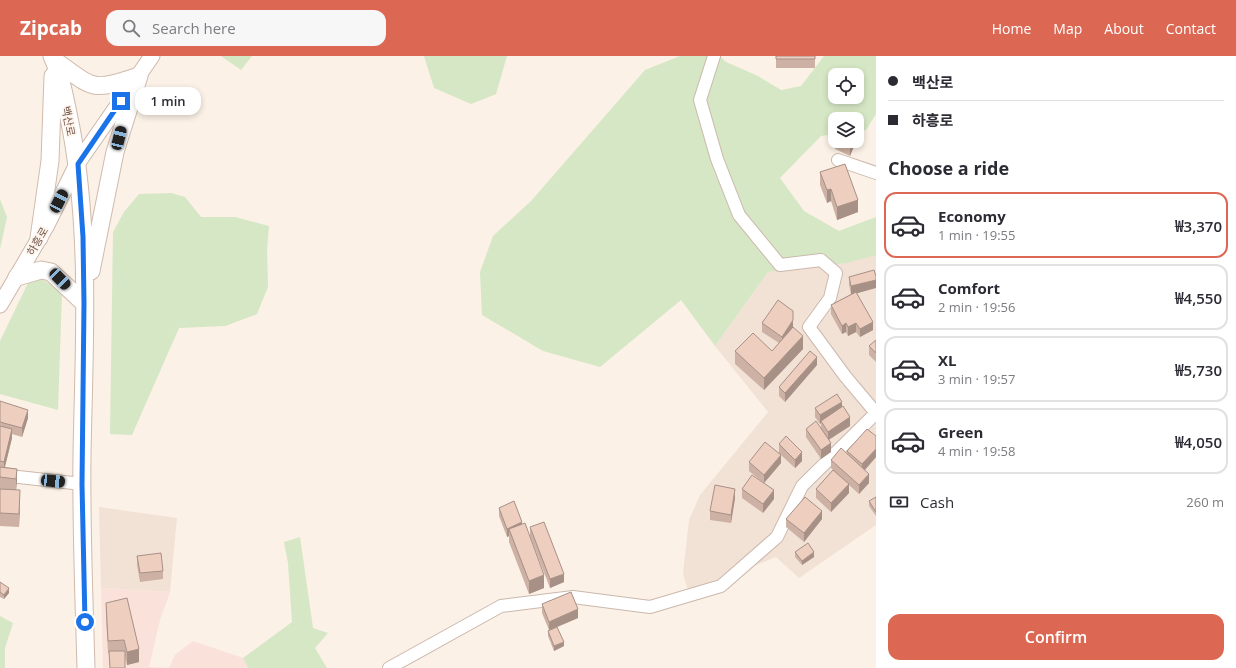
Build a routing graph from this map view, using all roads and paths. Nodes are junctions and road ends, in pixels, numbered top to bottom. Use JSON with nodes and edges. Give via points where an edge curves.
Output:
{"nodes":[{"id":1,"x":152,"y":56,"type":"edge"},
{"id":2,"x":714,"y":56,"type":"edge"},
{"id":3,"x":53,"y":58,"type":"edge"},
{"id":4,"x":139,"y":76,"type":"junction"},
{"id":5,"x":838,"y":160,"type":"dead end"},
{"id":6,"x":78,"y":164,"type":"junction"},
{"id":7,"x":876,"y":173,"type":"edge"},
{"id":8,"x":39,"y":238,"type":"junction"},
{"id":9,"x":17,"y":277,"type":"junction"},
{"id":10,"x":84,"y":303,"type":"junction"},
{"id":11,"x":0,"y":305,"type":"edge"},
{"id":12,"x":876,"y":413,"type":"edge"},
{"id":13,"x":0,"y":475,"type":"edge"},
{"id":14,"x":82,"y":484,"type":"junction"},
{"id":15,"x":86,"y":668,"type":"edge"},
{"id":16,"x":389,"y":668,"type":"edge"}],
"edges":[{"from":1,"to":4,"type":"street","name":"하흥로"},
{"from":2,"to":12,"type":"street","via":[[700,100],[716,159],[739,215],[780,264],[821,260],[836,272],[830,298],[809,327]]},
{"from":3,"to":4,"type":"main road","via":[[89,85],[98,87]]},
{"from":3,"to":6,"type":"main road","name":"백산로"},
{"from":3,"to":8,"type":"main road","via":[[50,161]]},
{"from":4,"to":6,"type":"street","name":"하흥로"},
{"from":4,"to":10,"type":"main road","via":[[115,152]]},
{"from":5,"to":7,"type":"street"},
{"from":6,"to":8,"type":"street","name":"하흥로"},
{"from":6,"to":10,"type":"main road","name":"백산로"},
{"from":8,"to":9,"type":"street","name":"하흥로"},
{"from":9,"to":10,"type":"main road","via":[[41,270],[51,272]]},
{"from":9,"to":11,"type":"street","name":"하흥로"},
{"from":10,"to":14,"type":"main road","name":"백산로"},
{"from":12,"to":16,"type":"street","via":[[802,486],[777,537],[720,586],[650,607],[574,597],[501,606]]},
{"from":13,"to":14,"type":"street"},
{"from":14,"to":15,"type":"main road","name":"백산로"}]}
